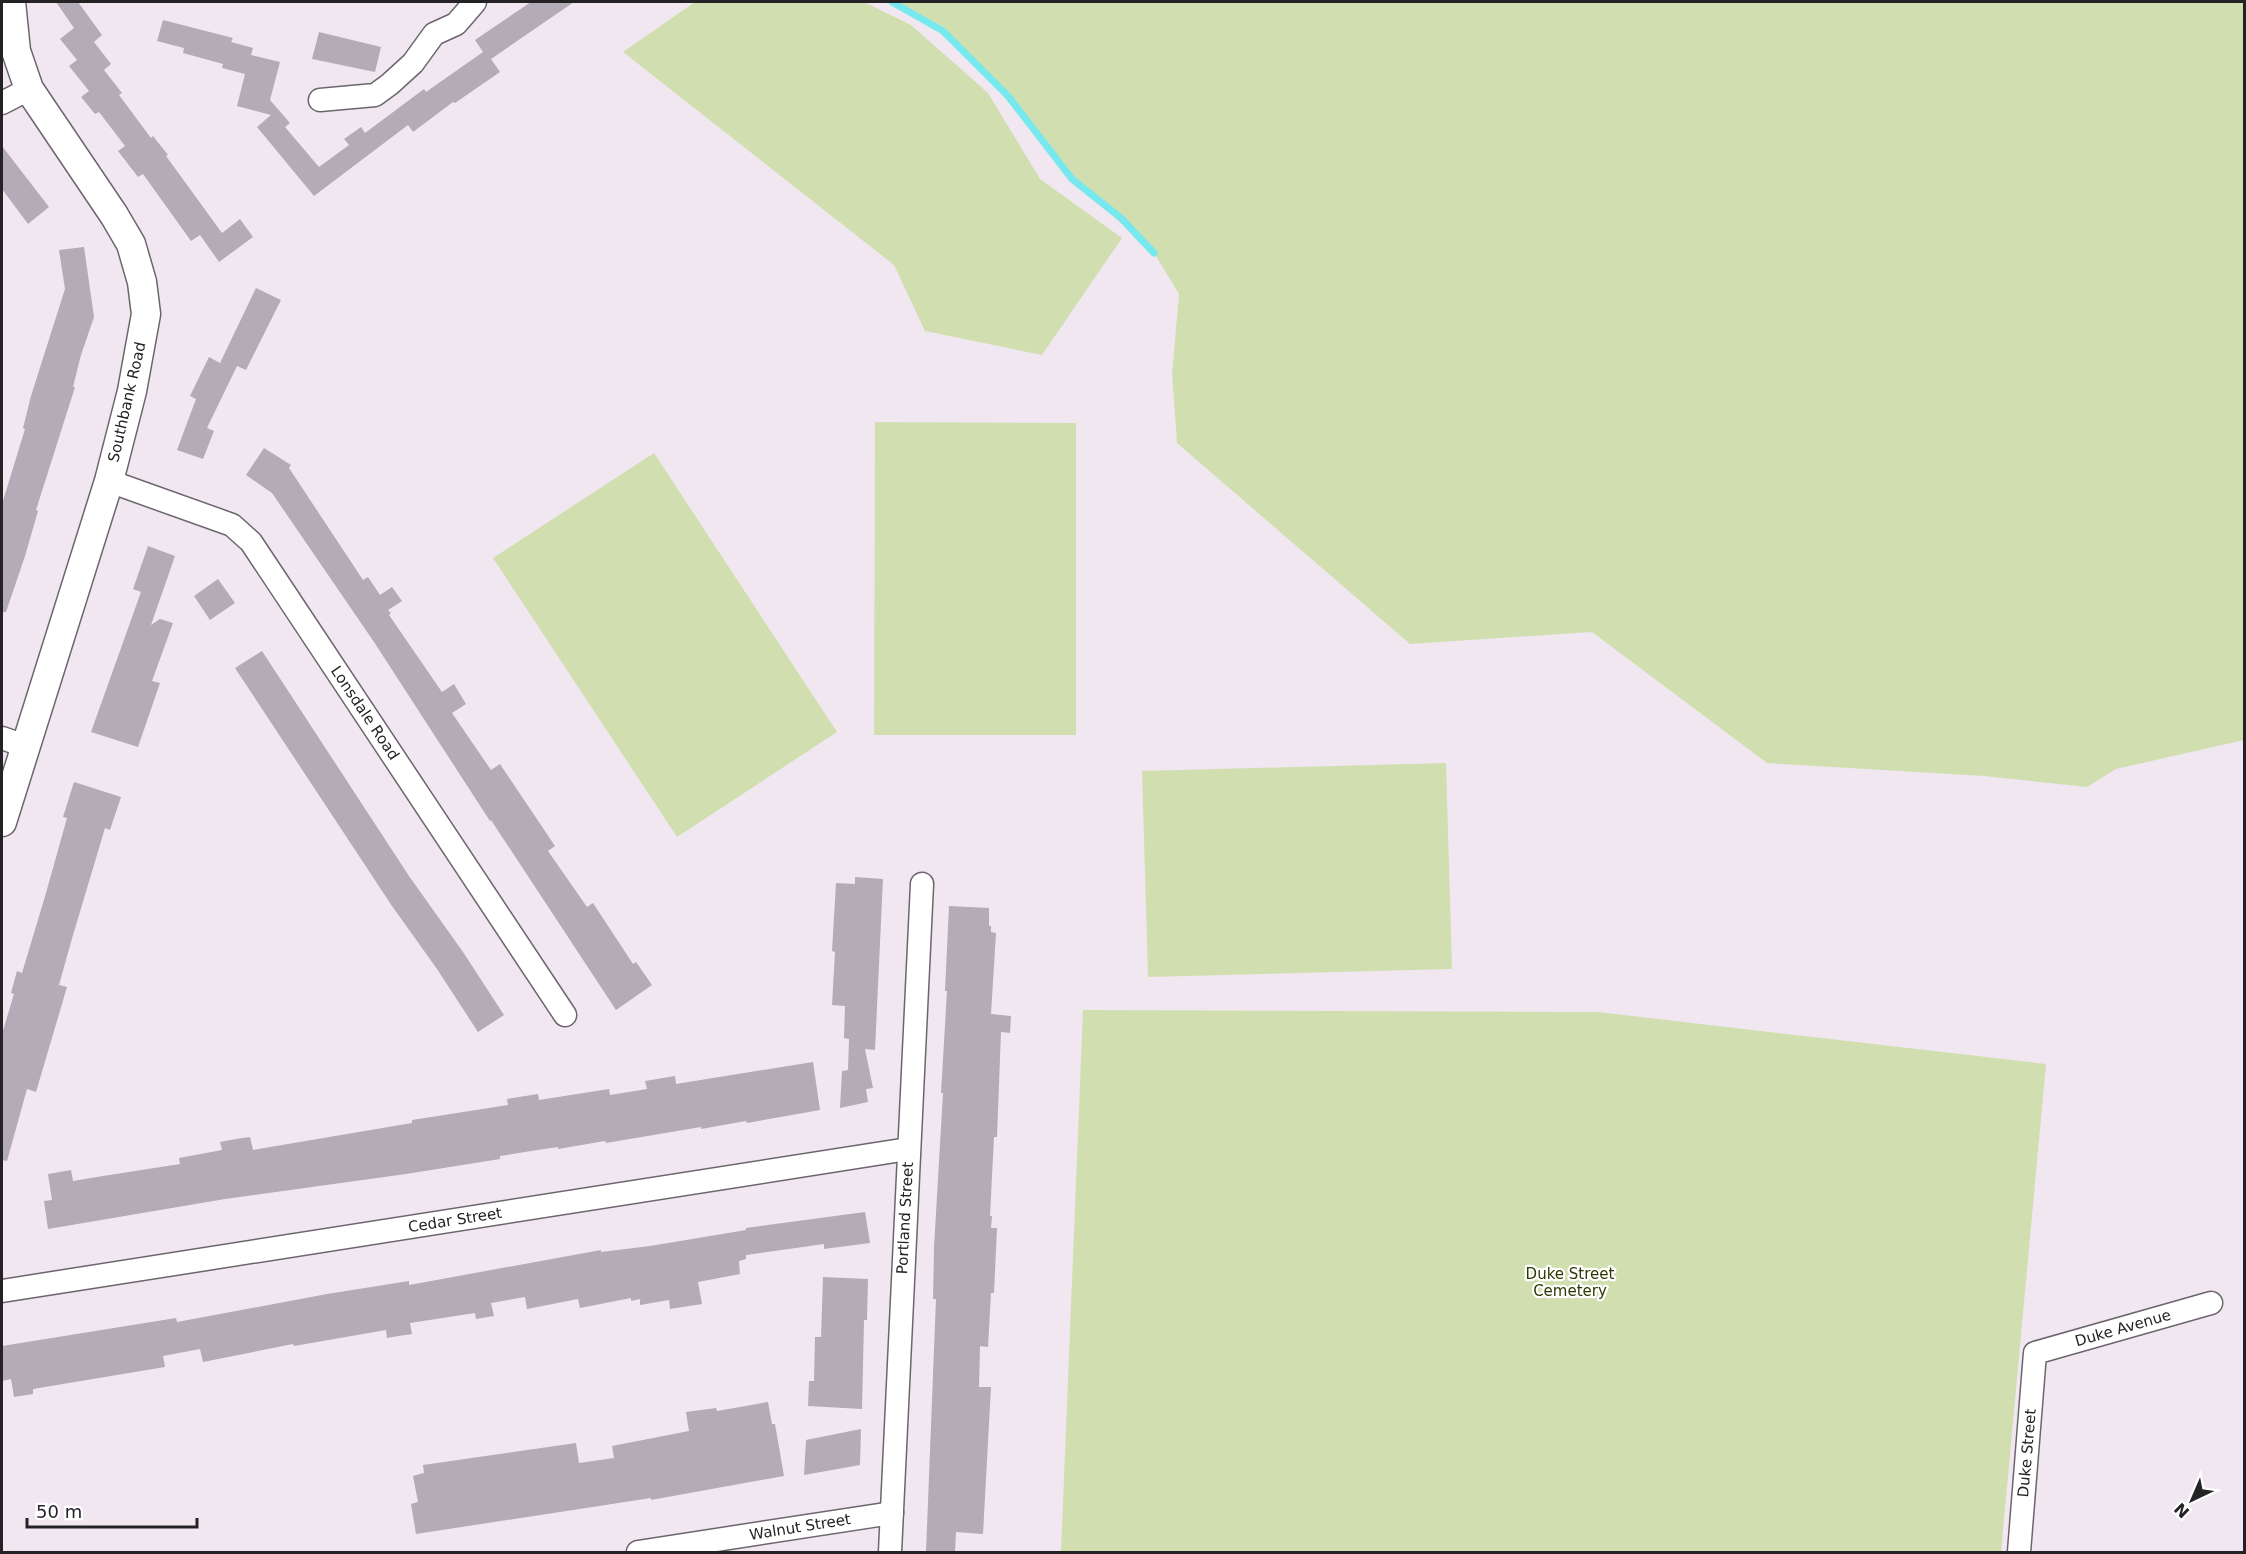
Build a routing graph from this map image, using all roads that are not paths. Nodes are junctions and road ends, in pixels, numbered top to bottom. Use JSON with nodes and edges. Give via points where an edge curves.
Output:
{"nodes":[{"id":1,"x":11,"y":2,"type":"edge"},
{"id":2,"x":475,"y":2,"type":"edge"},
{"id":3,"x":29,"y":89,"type":"junction"},
{"id":4,"x":320,"y":100,"type":"dead end"},
{"id":5,"x":2,"y":103,"type":"edge"},
{"id":6,"x":109,"y":481,"type":"junction"},
{"id":7,"x":13,"y":742,"type":"edge"},
{"id":8,"x":2,"y":822,"type":"edge"},
{"id":9,"x":922,"y":884,"type":"dead end"},
{"id":10,"x":565,"y":1015,"type":"dead end"},
{"id":11,"x":908,"y":1149,"type":"junction"},
{"id":12,"x":2,"y":1291,"type":"edge"},
{"id":13,"x":2211,"y":1302,"type":"dead end"},
{"id":14,"x":2035,"y":1353,"type":"joint"},
{"id":15,"x":892,"y":1513,"type":"junction"},
{"id":16,"x":638,"y":1552,"type":"edge"},
{"id":17,"x":890,"y":1552,"type":"edge"},
{"id":18,"x":2019,"y":1552,"type":"edge"}],
"edges":[{"from":1,"to":3,"type":"street","name":"Southbank Road","via":[[16,51]]},
{"from":2,"to":4,"type":"street","via":[[456,24],[434,34],[412,63],[375,95]]},
{"from":3,"to":5,"type":"street"},
{"from":3,"to":6,"type":"street","name":"Southbank Road","via":[[131,244],[142,282],[146,314]]},
{"from":6,"to":7,"type":"street","name":"Southbank Road"},
{"from":6,"to":10,"type":"street","name":"Lonsdale Road","via":[[232,525],[251,542]]},
{"from":7,"to":8,"type":"street","name":"Southbank Road"},
{"from":9,"to":11,"type":"street","name":"Portland Street"},
{"from":11,"to":12,"type":"street","name":"Cedar Street"},
{"from":11,"to":15,"type":"street","name":"Portland Street"},
{"from":13,"to":14,"type":"street","name":"Duke Avenue"},
{"from":14,"to":18,"type":"street","name":"Duke Street"},
{"from":15,"to":16,"type":"street","name":"Walnut Street"},
{"from":15,"to":17,"type":"street","name":"Portland Street"}]}
